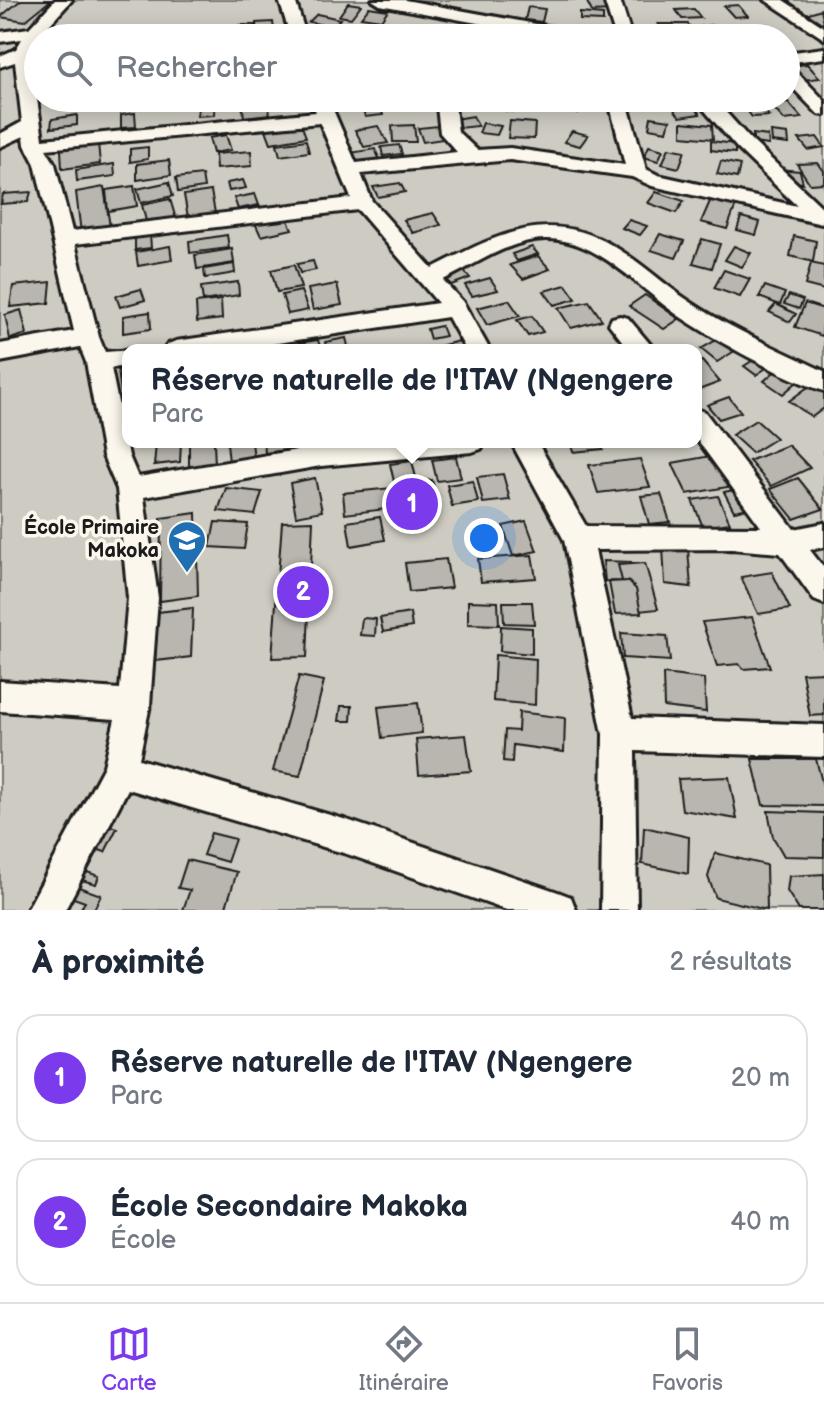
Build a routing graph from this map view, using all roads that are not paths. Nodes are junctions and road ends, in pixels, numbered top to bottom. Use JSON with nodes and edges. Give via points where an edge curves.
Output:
{"nodes":[{"id":1,"x":64,"y":0,"type":"edge"},
{"id":2,"x":287,"y":0,"type":"edge"},
{"id":3,"x":380,"y":0,"type":"edge"},
{"id":4,"x":612,"y":0,"type":"edge"},
{"id":5,"x":773,"y":0,"type":"edge"},
{"id":6,"x":42,"y":24,"type":"edge"},
{"id":7,"x":295,"y":24,"type":"edge"},
{"id":8,"x":509,"y":24,"type":"edge"},
{"id":9,"x":620,"y":24,"type":"edge"},
{"id":10,"x":824,"y":34,"type":"edge"},
{"id":11,"x":0,"y":37,"type":"edge"},
{"id":12,"x":19,"y":49,"type":"edge"},
{"id":13,"x":824,"y":53,"type":"edge"},
{"id":14,"x":800,"y":56,"type":"edge"},
{"id":15,"x":24,"y":82,"type":"edge"},
{"id":16,"x":800,"y":85,"type":"edge"},
{"id":17,"x":824,"y":110,"type":"edge"},
{"id":18,"x":29,"y":112,"type":"edge"},
{"id":19,"x":270,"y":112,"type":"edge"},
{"id":20,"x":324,"y":112,"type":"edge"},
{"id":21,"x":447,"y":112,"type":"edge"},
{"id":22,"x":621,"y":112,"type":"edge"},
{"id":23,"x":715,"y":112,"type":"edge"},
{"id":24,"x":32,"y":135,"type":"junction"},
{"id":25,"x":0,"y":141,"type":"edge"},
{"id":26,"x":472,"y":156,"type":"junction"},
{"id":27,"x":348,"y":170,"type":"junction"},
{"id":28,"x":637,"y":172,"type":"junction"},
{"id":29,"x":363,"y":203,"type":"junction"},
{"id":30,"x":823,"y":218,"type":"edge"},
{"id":31,"x":64,"y":239,"type":"junction"},
{"id":32,"x":428,"y":279,"type":"junction"},
{"id":33,"x":455,"y":308,"type":"junction"},
{"id":34,"x":620,"y":324,"type":"dead end"},
{"id":35,"x":292,"y":342,"type":"edge"},
{"id":36,"x":263,"y":344,"type":"edge"},
{"id":37,"x":475,"y":344,"type":"edge"},
{"id":38,"x":638,"y":344,"type":"edge"},
{"id":39,"x":92,"y":349,"type":"junction"},
{"id":40,"x":0,"y":353,"type":"edge"},
{"id":41,"x":122,"y":356,"type":"edge"},
{"id":42,"x":824,"y":382,"type":"edge"},
{"id":43,"x":702,"y":428,"type":"edge"},
{"id":44,"x":341,"y":448,"type":"edge"},
{"id":45,"x":527,"y":448,"type":"edge"},
{"id":46,"x":319,"y":449,"type":"edge"},
{"id":47,"x":130,"y":489,"type":"junction"},
{"id":48,"x":824,"y":535,"type":"edge"},
{"id":49,"x":578,"y":538,"type":"junction"},
{"id":50,"x":790,"y":542,"type":"junction"},
{"id":51,"x":824,"y":591,"type":"edge"},
{"id":52,"x":0,"y":696,"type":"edge"},
{"id":53,"x":134,"y":705,"type":"junction"},
{"id":54,"x":619,"y":734,"type":"junction"},
{"id":55,"x":824,"y":741,"type":"edge"},
{"id":56,"x":120,"y":770,"type":"junction"},
{"id":57,"x":45,"y":910,"type":"edge"},
{"id":58,"x":558,"y":910,"type":"edge"},
{"id":59,"x":619,"y":910,"type":"edge"}],
"edges":[{"from":1,"to":6,"type":"street"},
{"from":2,"to":7,"type":"street"},
{"from":3,"to":8,"type":"street"},
{"from":4,"to":9,"type":"street"},
{"from":5,"to":10,"type":"street"},
{"from":11,"to":12,"type":"street"},
{"from":12,"to":15,"type":"street"},
{"from":13,"to":14,"type":"street"},
{"from":16,"to":17,"type":"street"},
{"from":18,"to":24,"type":"street"},
{"from":19,"to":24,"type":"street"},
{"from":20,"to":27,"type":"street"},
{"from":21,"to":26,"type":"street","via":[[449,133]]},
{"from":22,"to":28,"type":"street"},
{"from":23,"to":30,"type":"street"},
{"from":24,"to":25,"type":"street"},
{"from":24,"to":31,"type":"street"},
{"from":26,"to":27,"type":"street"},
{"from":26,"to":28,"type":"street","via":[[529,155]]},
{"from":27,"to":29,"type":"street"},
{"from":28,"to":30,"type":"street","via":[[652,180]]},
{"from":29,"to":31,"type":"street"},
{"from":29,"to":32,"type":"street"},
{"from":31,"to":39,"type":"street"},
{"from":32,"to":33,"type":"street"},
{"from":32,"to":42,"type":"street","via":[[520,236],[561,234],[623,262],[692,314]]},
{"from":33,"to":35,"type":"street"},
{"from":33,"to":37,"type":"street"},
{"from":34,"to":38,"type":"street"},
{"from":35,"to":36,"type":"street"},
{"from":39,"to":40,"type":"street"},
{"from":39,"to":41,"type":"street"},
{"from":39,"to":47,"type":"street","via":[[116,456]]},
{"from":43,"to":50,"type":"street"},
{"from":44,"to":46,"type":"street"},
{"from":45,"to":49,"type":"street"},
{"from":46,"to":47,"type":"street"},
{"from":47,"to":53,"type":"street","via":[[143,598]]},
{"from":48,"to":50,"type":"street"},
{"from":49,"to":50,"type":"street"},
{"from":49,"to":54,"type":"street"},
{"from":50,"to":51,"type":"street"},
{"from":52,"to":53,"type":"street"},
{"from":53,"to":56,"type":"street"},
{"from":54,"to":55,"type":"street"},
{"from":54,"to":59,"type":"street"},
{"from":56,"to":57,"type":"street"},
{"from":56,"to":58,"type":"street","via":[[347,837]]}]}
